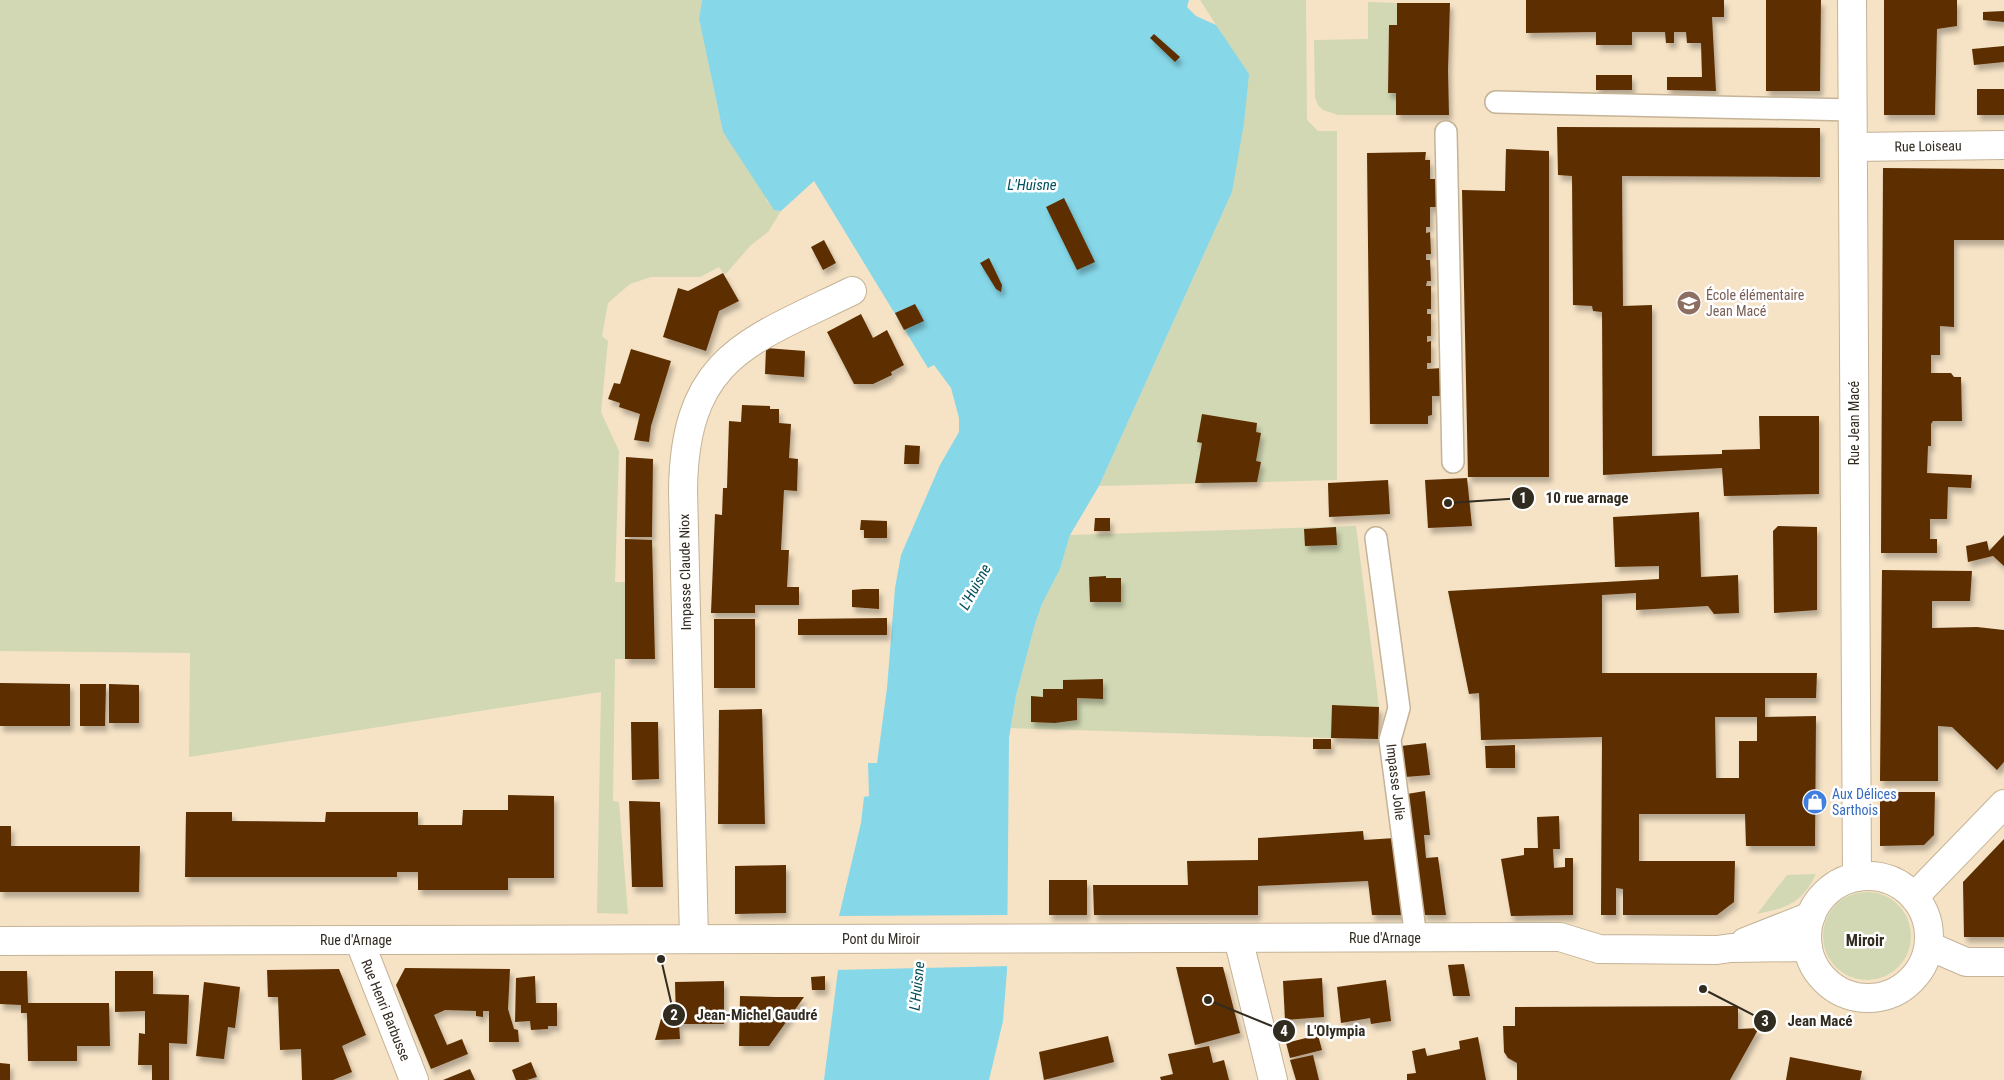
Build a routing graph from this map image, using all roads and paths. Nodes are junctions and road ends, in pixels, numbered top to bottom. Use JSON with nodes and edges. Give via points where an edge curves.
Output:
{"nodes":[{"id":1,"x":1852,"y":0,"type":"edge"},
{"id":2,"x":1496,"y":102,"type":"dead end"},
{"id":3,"x":1852,"y":110,"type":"junction"},
{"id":4,"x":1446,"y":132,"type":"dead end"},
{"id":5,"x":2004,"y":145,"type":"edge"},
{"id":6,"x":1853,"y":147,"type":"junction"},
{"id":7,"x":852,"y":291,"type":"dead end"},
{"id":8,"x":1453,"y":462,"type":"dead end"},
{"id":9,"x":1376,"y":538,"type":"dead end"},
{"id":10,"x":2004,"y":804,"type":"edge"},
{"id":11,"x":1857,"y":877,"type":"junction"},
{"id":12,"x":1914,"y":897,"type":"junction"},
{"id":13,"x":1810,"y":916,"type":"junction"},
{"id":14,"x":1238,"y":938,"type":"junction"},
{"id":15,"x":1416,"y":938,"type":"junction"},
{"id":16,"x":703,"y":939,"type":"junction"},
{"id":17,"x":1051,"y":939,"type":"joint"},
{"id":18,"x":359,"y":940,"type":"junction"},
{"id":19,"x":0,"y":941,"type":"edge"},
{"id":20,"x":1929,"y":946,"type":"junction"},
{"id":21,"x":1808,"y":947,"type":"junction"},
{"id":22,"x":1724,"y":949,"type":"junction"},
{"id":23,"x":2004,"y":962,"type":"edge"},
{"id":24,"x":414,"y":1080,"type":"edge"},
{"id":25,"x":1273,"y":1080,"type":"edge"}],
"edges":[{"from":1,"to":3,"type":"street","name":"Rue Jean Macé"},
{"from":2,"to":3,"type":"lane"},
{"from":3,"to":6,"type":"street","name":"Rue Jean Macé"},
{"from":4,"to":8,"type":"lane"},
{"from":5,"to":6,"type":"street","name":"Rue Loiseau"},
{"from":6,"to":11,"type":"street","name":"Rue Jean Macé"},
{"from":7,"to":16,"type":"street","name":"Impasse Claude Niox","via":[[758,337],[736,352],[707,386],[691,421],[684,464],[683,500]]},
{"from":9,"to":15,"type":"lane","name":"Impasse Jolie","via":[[1399,708],[1390,740]]},
{"from":10,"to":12,"type":"street"},
{"from":11,"to":12,"type":"street","via":[[1886,879]]},
{"from":11,"to":13,"type":"street","via":[[1826,893]]},
{"from":12,"to":20,"type":"street","via":[[1924,911]]},
{"from":13,"to":21,"type":"street"},
{"from":13,"to":22,"type":"street","name":"Rue d'Arnage"},
{"from":14,"to":15,"type":"street","name":"Rue d'Arnage"},
{"from":14,"to":17,"type":"street","name":"Rue d'Arnage"},
{"from":14,"to":25,"type":"street"},
{"from":15,"to":22,"type":"street","name":"Rue d'Arnage","via":[[1560,937],[1599,949]]},
{"from":16,"to":17,"type":"street","name":"Pont du Miroir"},
{"from":16,"to":18,"type":"street","name":"Rue d'Arnage"},
{"from":18,"to":19,"type":"street","name":"Rue d'Arnage"},
{"from":18,"to":24,"type":"street","name":"Rue Henri Barbusse"},
{"from":20,"to":21,"type":"street","via":[[1915,977],[1901,989],[1885,996],[1868,998],[1851,996],[1821,977]]},
{"from":20,"to":23,"type":"street","via":[[1966,962]]},
{"from":21,"to":22,"type":"street","name":"Rue d'Arnage"}]}
